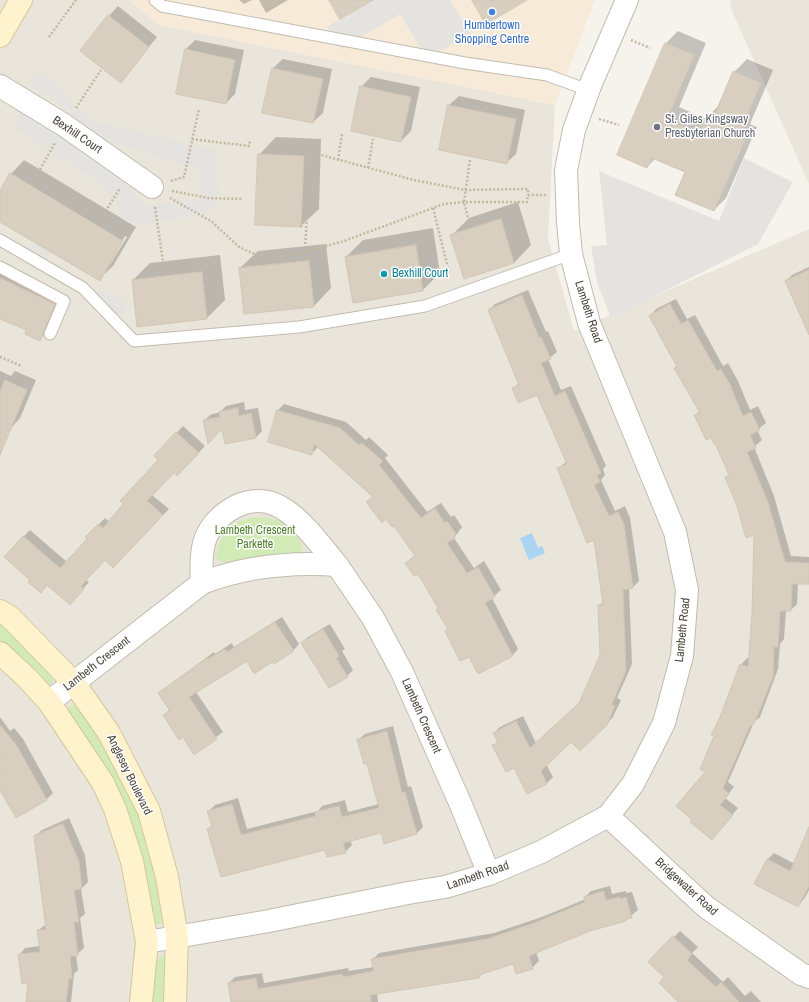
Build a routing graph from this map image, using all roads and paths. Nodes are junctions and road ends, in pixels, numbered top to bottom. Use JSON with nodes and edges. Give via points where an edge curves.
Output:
{"nodes":[{"id":1,"x":21,"y":0,"type":"edge"},
{"id":2,"x":76,"y":0,"type":"edge"},
{"id":3,"x":155,"y":0,"type":"edge"},
{"id":4,"x":627,"y":0,"type":"edge"},
{"id":5,"x":0,"y":36,"type":"edge"},
{"id":6,"x":49,"y":36,"type":"dead end"},
{"id":7,"x":101,"y":70,"type":"dead end"},
{"id":8,"x":0,"y":86,"type":"edge"},
{"id":9,"x":588,"y":90,"type":"junction"},
{"id":10,"x":199,"y":109,"type":"dead end"},
{"id":11,"x":64,"y":125,"type":"junction"},
{"id":12,"x":342,"y":134,"type":"dead end"},
{"id":13,"x":192,"y":139,"type":"junction"},
{"id":14,"x":373,"y":139,"type":"dead end"},
{"id":15,"x":250,"y":140,"type":"dead end"},
{"id":16,"x":338,"y":160,"type":"junction"},
{"id":17,"x":470,"y":160,"type":"dead end"},
{"id":18,"x":368,"y":168,"type":"junction"},
{"id":19,"x":131,"y":171,"type":"junction"},
{"id":20,"x":34,"y":180,"type":"dead end"},
{"id":21,"x":152,"y":187,"type":"junction"},
{"id":22,"x":465,"y":190,"type":"junction"},
{"id":23,"x":567,"y":194,"type":"junction"},
{"id":24,"x":528,"y":195,"type":"junction"},
{"id":25,"x":242,"y":200,"type":"dead end"},
{"id":26,"x":464,"y":202,"type":"junction"},
{"id":27,"x":307,"y":204,"type":"junction"},
{"id":28,"x":433,"y":208,"type":"junction"},
{"id":29,"x":97,"y":225,"type":"dead end"},
{"id":30,"x":470,"y":226,"type":"dead end"},
{"id":31,"x":301,"y":227,"type":"dead end"},
{"id":32,"x":0,"y":240,"type":"edge"},
{"id":33,"x":305,"y":252,"type":"junction"},
{"id":34,"x":571,"y":254,"type":"junction"},
{"id":35,"x":0,"y":267,"type":"edge"},
{"id":36,"x":164,"y":269,"type":"dead end"},
{"id":37,"x":448,"y":272,"type":"dead end"},
{"id":38,"x":50,"y":334,"type":"dead end"},
{"id":39,"x":0,"y":357,"type":"edge"},
{"id":40,"x":22,"y":366,"type":"dead end"},
{"id":41,"x":337,"y":565,"type":"junction"},
{"id":42,"x":202,"y":583,"type":"junction"},
{"id":43,"x":0,"y":611,"type":"edge"},
{"id":44,"x":0,"y":653,"type":"edge"},
{"id":45,"x":74,"y":683,"type":"junction"},
{"id":46,"x":49,"y":702,"type":"junction"},
{"id":47,"x":608,"y":816,"type":"junction"},
{"id":48,"x":489,"y":874,"type":"junction"},
{"id":49,"x":177,"y":937,"type":"junction"},
{"id":50,"x":147,"y":942,"type":"junction"},
{"id":51,"x":809,"y":978,"type":"edge"},
{"id":52,"x":141,"y":1002,"type":"edge"},
{"id":53,"x":175,"y":1002,"type":"edge"}],
"edges":[{"from":1,"to":5,"type":"street"},
{"from":2,"to":6,"type":"path"},
{"from":3,"to":9,"type":"lane","via":[[162,6],[177,9],[465,63],[547,75]]},
{"from":4,"to":9,"type":"street","name":"Lambeth Road"},
{"from":7,"to":11,"type":"path"},
{"from":8,"to":11,"type":"street","name":"Bexhill Court"},
{"from":9,"to":23,"type":"street","name":"Lambeth Road","via":[[574,130],[566,170]]},
{"from":10,"to":13,"type":"path"},
{"from":11,"to":19,"type":"street","name":"Bexhill Court"},
{"from":11,"to":20,"type":"path"},
{"from":12,"to":16,"type":"path"},
{"from":13,"to":15,"type":"path","via":[[249,146]]},
{"from":13,"to":21,"type":"path","via":[[184,176]]},
{"from":14,"to":18,"type":"path"},
{"from":16,"to":18,"type":"path"},
{"from":16,"to":27,"type":"path","via":[[310,152]]},
{"from":17,"to":22,"type":"path"},
{"from":18,"to":22,"type":"path"},
{"from":19,"to":21,"type":"street","name":"Bexhill Court"},
{"from":19,"to":29,"type":"path"},
{"from":21,"to":25,"type":"path","via":[[208,198]]},
{"from":21,"to":33,"type":"path","via":[[211,221],[239,247],[268,262]]},
{"from":21,"to":36,"type":"path"},
{"from":22,"to":24,"type":"path","via":[[528,189]]},
{"from":22,"to":26,"type":"path"},
{"from":23,"to":24,"type":"path"},
{"from":23,"to":34,"type":"street","name":"Lambeth Road"},
{"from":24,"to":26,"type":"path","via":[[527,202]]},
{"from":26,"to":28,"type":"path"},
{"from":26,"to":30,"type":"path"},
{"from":27,"to":31,"type":"path"},
{"from":27,"to":33,"type":"path"},
{"from":28,"to":33,"type":"path","via":[[344,241]]},
{"from":28,"to":37,"type":"path"},
{"from":32,"to":34,"type":"lane","via":[[83,288],[134,341],[299,327],[425,306]]},
{"from":34,"to":47,"type":"street","name":"Lambeth Road","via":[[589,323],[676,532],[687,590],[682,656],[664,723],[633,784]]},
{"from":35,"to":38,"type":"lane","via":[[64,301]]},
{"from":39,"to":40,"type":"path"},
{"from":41,"to":42,"type":"street","name":"Lambeth Crescent","via":[[314,564],[227,573]]},
{"from":41,"to":42,"type":"street","name":"Lambeth Crescent","via":[[292,515],[274,504],[259,501],[243,503],[227,512],[215,524],[204,542]]},
{"from":41,"to":48,"type":"street","name":"Lambeth Crescent","via":[[373,618],[402,672]]},
{"from":42,"to":45,"type":"street","name":"Lambeth Crescent"},
{"from":43,"to":45,"type":"street","name":"Anglesey Boulevard","via":[[10,617]]},
{"from":44,"to":46,"type":"street"},
{"from":45,"to":46,"type":"street","name":"Lambeth Crescent"},
{"from":45,"to":49,"type":"street","name":"Anglesey Boulevard","via":[[109,733],[149,811],[167,877]]},
{"from":46,"to":50,"type":"street","via":[[103,783],[115,810],[132,861]]},
{"from":47,"to":48,"type":"street","name":"Lambeth Road","via":[[542,852]]},
{"from":47,"to":51,"type":"street","name":"Bridgewater Road","via":[[706,907]]},
{"from":48,"to":49,"type":"street","name":"Lambeth Road","via":[[445,887]]},
{"from":49,"to":50,"type":"street","name":"Lambeth Road"},
{"from":49,"to":53,"type":"street","name":"Anglesey Boulevard"},
{"from":50,"to":52,"type":"street"}]}
